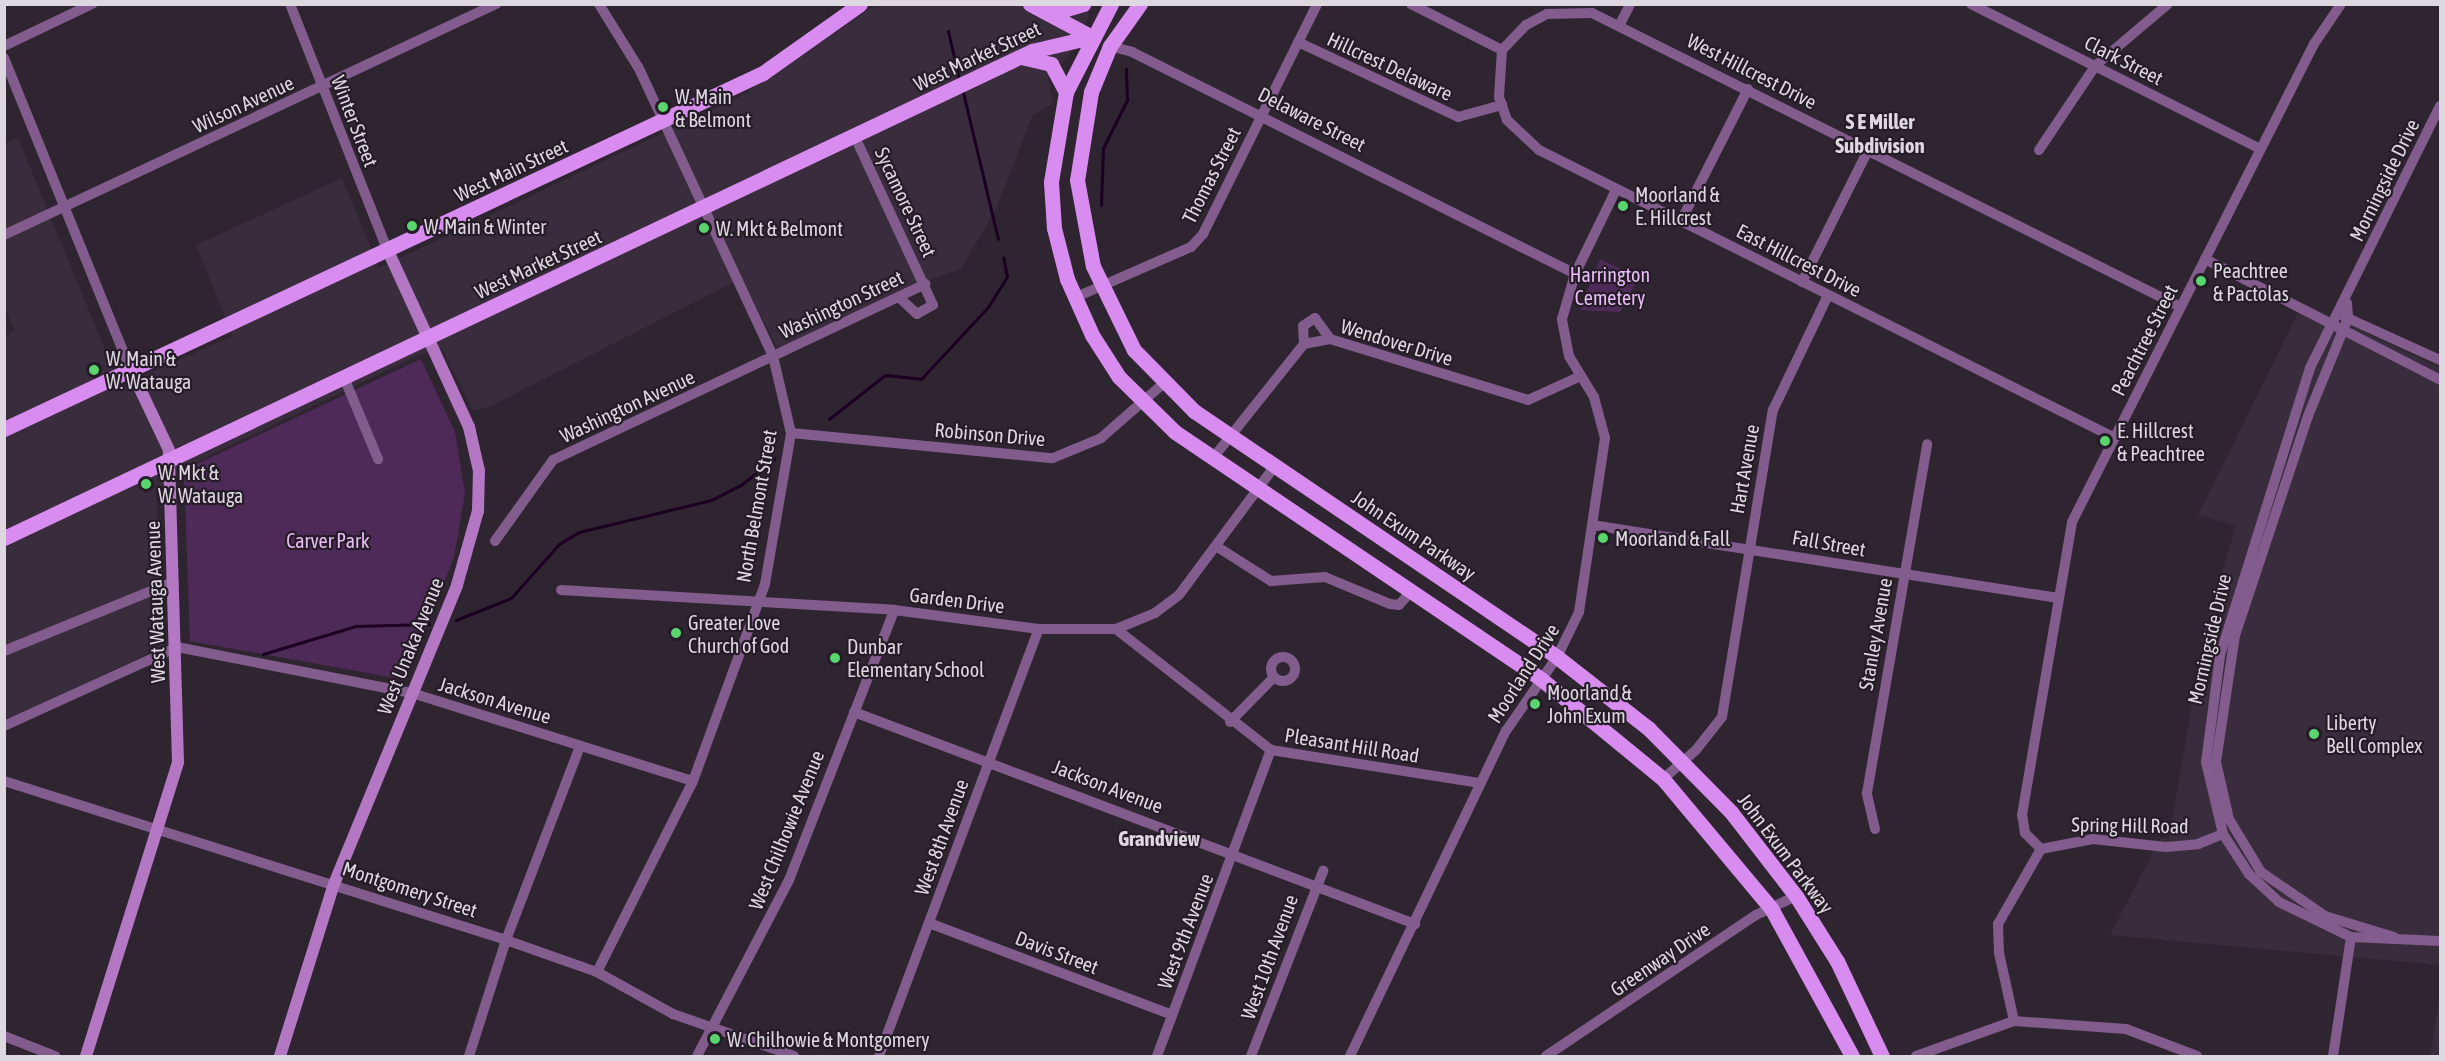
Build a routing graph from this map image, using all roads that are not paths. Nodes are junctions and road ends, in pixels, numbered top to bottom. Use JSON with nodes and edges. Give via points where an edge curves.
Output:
{"nodes":[{"id":1,"x":92,"y":4,"type":"edge"},
{"id":2,"x":290,"y":4,"type":"edge"},
{"id":3,"x":496,"y":4,"type":"edge"},
{"id":4,"x":599,"y":4,"type":"edge"},
{"id":5,"x":860,"y":4,"type":"edge"},
{"id":6,"x":1030,"y":4,"type":"edge"},
{"id":7,"x":1083,"y":4,"type":"edge"},
{"id":8,"x":1111,"y":4,"type":"edge"},
{"id":9,"x":1140,"y":4,"type":"edge"},
{"id":10,"x":1317,"y":4,"type":"edge"},
{"id":11,"x":1411,"y":4,"type":"edge"},
{"id":12,"x":1630,"y":4,"type":"edge"},
{"id":13,"x":1971,"y":4,"type":"edge"},
{"id":14,"x":2168,"y":4,"type":"edge"},
{"id":15,"x":2341,"y":4,"type":"edge"},
{"id":16,"x":1048,"y":10,"type":"edge"},
{"id":17,"x":1620,"y":24,"type":"junction"},
{"id":18,"x":1091,"y":37,"type":"junction"},
{"id":19,"x":1298,"y":42,"type":"junction"},
{"id":20,"x":1052,"y":43,"type":"junction"},
{"id":21,"x":4,"y":46,"type":"edge"},
{"id":22,"x":1110,"y":46,"type":"junction"},
{"id":23,"x":1502,"y":50,"type":"junction"},
{"id":24,"x":1021,"y":57,"type":"junction"},
{"id":25,"x":4,"y":58,"type":"edge"},
{"id":26,"x":2096,"y":65,"type":"junction"},
{"id":27,"x":322,"y":87,"type":"junction"},
{"id":28,"x":1748,"y":89,"type":"junction"},
{"id":29,"x":1066,"y":92,"type":"junction"},
{"id":30,"x":1502,"y":105,"type":"junction"},
{"id":31,"x":2440,"y":106,"type":"edge"},
{"id":32,"x":1261,"y":117,"type":"junction"},
{"id":33,"x":661,"y":123,"type":"junction"},
{"id":34,"x":855,"y":136,"type":"junction"},
{"id":35,"x":2260,"y":149,"type":"junction"},
{"id":36,"x":1868,"y":150,"type":"junction"},
{"id":37,"x":2039,"y":150,"type":"dead end"},
{"id":38,"x":1616,"y":190,"type":"junction"},
{"id":39,"x":64,"y":207,"type":"junction"},
{"id":40,"x":703,"y":209,"type":"junction"},
{"id":41,"x":1681,"y":221,"type":"junction"},
{"id":42,"x":4,"y":235,"type":"edge"},
{"id":43,"x":388,"y":251,"type":"junction"},
{"id":44,"x":2205,"y":259,"type":"junction"},
{"id":45,"x":1575,"y":274,"type":"junction"},
{"id":46,"x":1802,"y":282,"type":"junction"},
{"id":47,"x":925,"y":284,"type":"junction"},
{"id":48,"x":1100,"y":287,"type":"junction"},
{"id":49,"x":1827,"y":295,"type":"junction"},
{"id":50,"x":1074,"y":297,"type":"junction"},
{"id":51,"x":900,"y":298,"type":"junction"},
{"id":52,"x":2347,"y":303,"type":"junction"},
{"id":53,"x":2181,"y":307,"type":"junction"},
{"id":54,"x":2320,"y":313,"type":"junction"},
{"id":55,"x":2336,"y":313,"type":"junction"},
{"id":56,"x":2348,"y":318,"type":"junction"},
{"id":57,"x":2330,"y":326,"type":"junction"},
{"id":58,"x":2341,"y":332,"type":"junction"},
{"id":59,"x":429,"y":339,"type":"junction"},
{"id":60,"x":1330,"y":339,"type":"junction"},
{"id":61,"x":1304,"y":344,"type":"junction"},
{"id":62,"x":773,"y":356,"type":"junction"},
{"id":63,"x":2440,"y":360,"type":"edge"},
{"id":64,"x":131,"y":370,"type":"junction"},
{"id":65,"x":1581,"y":376,"type":"junction"},
{"id":66,"x":345,"y":380,"type":"junction"},
{"id":67,"x":2440,"y":380,"type":"edge"},
{"id":68,"x":1162,"y":384,"type":"junction"},
{"id":69,"x":1142,"y":403,"type":"junction"},
{"id":70,"x":4,"y":429,"type":"edge"},
{"id":71,"x":790,"y":433,"type":"junction"},
{"id":72,"x":1229,"y":436,"type":"junction"},
{"id":73,"x":2115,"y":438,"type":"junction"},
{"id":74,"x":1927,"y":444,"type":"dead end"},
{"id":75,"x":1213,"y":458,"type":"junction"},
{"id":76,"x":378,"y":459,"type":"dead end"},
{"id":77,"x":171,"y":464,"type":"junction"},
{"id":78,"x":1274,"y":467,"type":"junction"},
{"id":79,"x":1257,"y":488,"type":"junction"},
{"id":80,"x":1592,"y":525,"type":"junction"},
{"id":81,"x":4,"y":538,"type":"edge"},
{"id":82,"x":495,"y":541,"type":"dead end"},
{"id":83,"x":1749,"y":547,"type":"junction"},
{"id":84,"x":1219,"y":548,"type":"junction"},
{"id":85,"x":1904,"y":574,"type":"junction"},
{"id":86,"x":173,"y":582,"type":"junction"},
{"id":87,"x":561,"y":590,"type":"dead end"},
{"id":88,"x":1411,"y":591,"type":"junction"},
{"id":89,"x":2058,"y":598,"type":"junction"},
{"id":90,"x":757,"y":599,"type":"junction"},
{"id":91,"x":894,"y":610,"type":"junction"},
{"id":92,"x":1039,"y":629,"type":"junction"},
{"id":93,"x":1116,"y":629,"type":"junction"},
{"id":94,"x":177,"y":647,"type":"junction"},
{"id":95,"x":4,"y":651,"type":"edge"},
{"id":96,"x":1557,"y":657,"type":"junction"},
{"id":97,"x":1274,"y":677,"type":"dead end"},
{"id":98,"x":1541,"y":679,"type":"junction"},
{"id":99,"x":412,"y":693,"type":"junction"},
{"id":100,"x":854,"y":712,"type":"junction"},
{"id":101,"x":1230,"y":722,"type":"junction"},
{"id":102,"x":4,"y":726,"type":"edge"},
{"id":103,"x":580,"y":746,"type":"junction"},
{"id":104,"x":1271,"y":750,"type":"junction"},
{"id":105,"x":988,"y":760,"type":"junction"},
{"id":106,"x":1684,"y":762,"type":"junction"},
{"id":107,"x":1663,"y":779,"type":"junction"},
{"id":108,"x":4,"y":781,"type":"edge"},
{"id":109,"x":693,"y":781,"type":"junction"},
{"id":110,"x":1480,"y":783,"type":"junction"},
{"id":111,"x":157,"y":827,"type":"junction"},
{"id":112,"x":1875,"y":829,"type":"dead end"},
{"id":113,"x":2223,"y":834,"type":"junction"},
{"id":114,"x":2041,"y":849,"type":"junction"},
{"id":115,"x":1234,"y":853,"type":"junction"},
{"id":116,"x":1323,"y":872,"type":"dead end"},
{"id":117,"x":334,"y":884,"type":"junction"},
{"id":118,"x":1316,"y":885,"type":"junction"},
{"id":119,"x":1796,"y":896,"type":"junction"},
{"id":120,"x":1771,"y":908,"type":"junction"},
{"id":121,"x":929,"y":923,"type":"junction"},
{"id":122,"x":1415,"y":924,"type":"junction"},
{"id":123,"x":2352,"y":931,"type":"junction"},
{"id":124,"x":506,"y":940,"type":"junction"},
{"id":125,"x":2440,"y":941,"type":"edge"},
{"id":126,"x":597,"y":972,"type":"junction"},
{"id":127,"x":1172,"y":1015,"type":"junction"},
{"id":128,"x":2014,"y":1021,"type":"junction"},
{"id":129,"x":714,"y":1028,"type":"junction"},
{"id":130,"x":4,"y":1036,"type":"edge"},
{"id":131,"x":55,"y":1056,"type":"edge"},
{"id":132,"x":86,"y":1056,"type":"edge"},
{"id":133,"x":280,"y":1056,"type":"edge"},
{"id":134,"x":469,"y":1056,"type":"edge"},
{"id":135,"x":698,"y":1056,"type":"edge"},
{"id":136,"x":794,"y":1056,"type":"edge"},
{"id":137,"x":879,"y":1056,"type":"edge"},
{"id":138,"x":1157,"y":1056,"type":"edge"},
{"id":139,"x":1251,"y":1056,"type":"edge"},
{"id":140,"x":1350,"y":1056,"type":"edge"},
{"id":141,"x":1546,"y":1056,"type":"edge"},
{"id":142,"x":1852,"y":1056,"type":"edge"},
{"id":143,"x":1882,"y":1056,"type":"edge"},
{"id":144,"x":1916,"y":1056,"type":"edge"},
{"id":145,"x":2197,"y":1056,"type":"edge"},
{"id":146,"x":2333,"y":1056,"type":"edge"}],
"edges":[{"from":1,"to":21,"type":"street"},
{"from":2,"to":27,"type":"street","name":"Winter Street"},
{"from":3,"to":27,"type":"street","name":"Wilson Avenue"},
{"from":4,"to":33,"type":"street","name":"North Belmont Street","via":[[638,68]]},
{"from":5,"to":33,"type":"main road","name":"West Main Street","via":[[763,73]]},
{"from":6,"to":16,"type":"main road","name":"Delaware Street"},
{"from":7,"to":16,"type":"main road"},
{"from":8,"to":18,"type":"main road"},
{"from":9,"to":22,"type":"main road","name":"John Exum Parkway"},
{"from":10,"to":19,"type":"street","name":"Thomas Street"},
{"from":11,"to":23,"type":"street"},
{"from":12,"to":17,"type":"street"},
{"from":13,"to":26,"type":"street","name":"Clark Street"},
{"from":14,"to":26,"type":"street"},
{"from":15,"to":35,"type":"street","name":"Peachtree Street","via":[[2314,44]]},
{"from":16,"to":18,"type":"main road","name":"Delaware Street"},
{"from":16,"to":20,"type":"main road","via":[[1060,29]]},
{"from":17,"to":23,"type":"street","name":"West Hillcrest Drive","via":[[1592,13],[1547,14],[1526,25]]},
{"from":17,"to":28,"type":"street","name":"West Hillcrest Drive"},
{"from":18,"to":20,"type":"main road","name":"West Market Street"},
{"from":18,"to":22,"type":"main road","name":"Delaware Street"},
{"from":18,"to":29,"type":"main road"},
{"from":19,"to":30,"type":"street","name":"Hillcrest Delaware","via":[[1458,117]]},
{"from":19,"to":32,"type":"street","name":"Thomas Street"},
{"from":20,"to":24,"type":"main road","name":"West Market Street"},
{"from":22,"to":32,"type":"street","name":"Delaware Street"},
{"from":22,"to":48,"type":"main road","name":"John Exum Parkway","via":[[1091,92],[1078,171],[1077,198]]},
{"from":23,"to":30,"type":"street","name":"East Hillcrest Drive"},
{"from":24,"to":29,"type":"main road","via":[[1055,68]]},
{"from":24,"to":34,"type":"main road","name":"West Market Street"},
{"from":25,"to":39,"type":"street","name":"West Watauga Avenue"},
{"from":26,"to":35,"type":"street","name":"Clark Street"},
{"from":26,"to":37,"type":"street"},
{"from":27,"to":39,"type":"street","name":"Wilson Avenue"},
{"from":27,"to":43,"type":"street","name":"Winter Street"},
{"from":28,"to":36,"type":"street","name":"West Hillcrest Drive"},
{"from":28,"to":41,"type":"street"},
{"from":29,"to":50,"type":"main road","via":[[1051,182],[1054,228]]},
{"from":30,"to":38,"type":"street","name":"East Hillcrest Drive","via":[[1521,138]]},
{"from":31,"to":52,"type":"street","name":"Morningside Drive"},
{"from":32,"to":45,"type":"street","name":"Delaware Street"},
{"from":32,"to":48,"type":"street","name":"Thomas Street","via":[[1191,247]]},
{"from":33,"to":40,"type":"street","name":"North Belmont Street"},
{"from":33,"to":43,"type":"main road","name":"West Main Street"},
{"from":34,"to":40,"type":"main road","name":"West Market Street"},
{"from":34,"to":47,"type":"street","name":"Sycamore Street"},
{"from":35,"to":44,"type":"street","name":"Peachtree Street"},
{"from":36,"to":46,"type":"street"},
{"from":36,"to":53,"type":"street","name":"West Hillcrest Drive"},
{"from":38,"to":41,"type":"street","name":"East Hillcrest Drive"},
{"from":38,"to":45,"type":"street","name":"Moorland Drive"},
{"from":39,"to":42,"type":"street","name":"Wilson Avenue"},
{"from":39,"to":64,"type":"street","name":"West Watauga Avenue"},
{"from":40,"to":59,"type":"main road","name":"West Market Street"},
{"from":40,"to":62,"type":"street","name":"North Belmont Street"},
{"from":41,"to":46,"type":"street","name":"East Hillcrest Drive"},
{"from":43,"to":59,"type":"main road","name":"West Unaka Avenue"},
{"from":43,"to":64,"type":"main road","name":"West Main Street"},
{"from":44,"to":53,"type":"street","name":"Peachtree Street"},
{"from":44,"to":54,"type":"street"},
{"from":45,"to":65,"type":"street","name":"Moorland Drive","via":[[1562,319],[1569,356]]},
{"from":46,"to":49,"type":"street","name":"East Hillcrest Drive"},
{"from":47,"to":51,"type":"street","name":"Washington Street"},
{"from":47,"to":51,"type":"street","name":"Sycamore Street","via":[[933,305],[927,312],[917,314]]},
{"from":48,"to":50,"type":"street","name":"Thomas Street"},
{"from":48,"to":68,"type":"main road","name":"John Exum Parkway","via":[[1119,326]]},
{"from":49,"to":73,"type":"street","name":"East Hillcrest Drive"},
{"from":49,"to":83,"type":"street","name":"Hart Avenue","via":[[1773,410]]},
{"from":50,"to":69,"type":"main road","via":[[1103,354]]},
{"from":51,"to":62,"type":"street","name":"Washington Street"},
{"from":52,"to":55,"type":"street","name":"Morningside Drive"},
{"from":52,"to":56,"type":"street","name":"Morningside Drive"},
{"from":53,"to":73,"type":"street","name":"Peachtree Street"},
{"from":54,"to":55,"type":"street"},
{"from":54,"to":57,"type":"street"},
{"from":55,"to":56,"type":"street"},
{"from":55,"to":57,"type":"street","name":"Morningside Drive"},
{"from":56,"to":58,"type":"street","name":"Morningside Drive"},
{"from":56,"to":63,"type":"street"},
{"from":57,"to":58,"type":"street"},
{"from":57,"to":113,"type":"street","name":"Morningside Drive","via":[[2310,368],[2242,574],[2215,678],[2206,762]]},
{"from":58,"to":67,"type":"street"},
{"from":58,"to":123,"type":"street","name":"Morningside Drive","via":[[2235,635],[2216,762],[2229,819],[2261,872],[2302,904]]},
{"from":59,"to":66,"type":"main road","name":"West Market Street"},
{"from":59,"to":99,"type":"main road","name":"West Unaka Avenue","via":[[469,427],[479,471],[478,511],[457,585]]},
{"from":60,"to":61,"type":"street","name":"Wendover Drive"},
{"from":60,"to":61,"type":"street","via":[[1315,318],[1303,326]]},
{"from":60,"to":65,"type":"street","name":"Wendover Drive","via":[[1528,400]]},
{"from":61,"to":72,"type":"street"},
{"from":62,"to":71,"type":"street","name":"North Belmont Street"},
{"from":62,"to":82,"type":"street","name":"Washington Avenue","via":[[553,460]]},
{"from":64,"to":70,"type":"main road","name":"West Main Street"},
{"from":64,"to":77,"type":"main road","name":"West Watauga Avenue","via":[[169,450]]},
{"from":65,"to":80,"type":"street","name":"Moorland Drive","via":[[1594,397],[1605,438]]},
{"from":66,"to":76,"type":"street"},
{"from":66,"to":77,"type":"main road","name":"West Market Street"},
{"from":68,"to":69,"type":"street","name":"Robinson Drive"},
{"from":68,"to":72,"type":"main road","name":"John Exum Parkway"},
{"from":69,"to":71,"type":"street","name":"Robinson Drive","via":[[1096,442],[1053,458]]},
{"from":69,"to":75,"type":"main road"},
{"from":71,"to":90,"type":"street","name":"North Belmont Street","via":[[765,584]]},
{"from":72,"to":75,"type":"street"},
{"from":72,"to":78,"type":"main road","name":"John Exum Parkway"},
{"from":73,"to":89,"type":"street","name":"Peachtree Street","via":[[2072,522]]},
{"from":74,"to":85,"type":"street","name":"Stanley Avenue"},
{"from":75,"to":79,"type":"main road"},
{"from":77,"to":81,"type":"main road","name":"West Market Street"},
{"from":77,"to":86,"type":"main road","name":"West Watauga Avenue"},
{"from":78,"to":79,"type":"street","name":"Garden Drive"},
{"from":78,"to":96,"type":"main road","name":"John Exum Parkway"},
{"from":79,"to":84,"type":"street","name":"Garden Drive"},
{"from":79,"to":88,"type":"main road"},
{"from":80,"to":83,"type":"street","name":"Fall Street"},
{"from":80,"to":96,"type":"street","name":"Moorland Drive","via":[[1579,612]]},
{"from":83,"to":85,"type":"street","name":"Fall Street"},
{"from":83,"to":106,"type":"street","name":"Hart Avenue","via":[[1722,717]]},
{"from":84,"to":88,"type":"street","via":[[1271,581],[1324,578],[1390,604],[1399,604]]},
{"from":84,"to":93,"type":"street","name":"Garden Drive","via":[[1179,595],[1155,613]]},
{"from":85,"to":89,"type":"street","name":"Fall Street"},
{"from":85,"to":112,"type":"street","name":"Stanley Avenue","via":[[1867,793]]},
{"from":86,"to":94,"type":"main road","name":"West Watauga Avenue"},
{"from":86,"to":95,"type":"street"},
{"from":87,"to":90,"type":"street","name":"Garden Drive"},
{"from":88,"to":98,"type":"main road"},
{"from":89,"to":114,"type":"street","name":"Peachtree Street","via":[[2022,815],[2025,833]]},
{"from":90,"to":91,"type":"street","name":"Garden Drive"},
{"from":90,"to":109,"type":"street","name":"North Belmont Street"},
{"from":91,"to":92,"type":"street","name":"Garden Drive"},
{"from":91,"to":100,"type":"street","name":"West Chilhowie Avenue"},
{"from":92,"to":93,"type":"street","name":"Garden Drive"},
{"from":92,"to":105,"type":"street","name":"West 8th Avenue"},
{"from":93,"to":101,"type":"street","name":"Pleasant Hill Road"},
{"from":94,"to":99,"type":"street","name":"Jackson Avenue"},
{"from":94,"to":102,"type":"street"},
{"from":94,"to":111,"type":"main road","name":"West Watauga Avenue","via":[[178,762]]},
{"from":96,"to":98,"type":"street","name":"Moorland Drive"},
{"from":96,"to":106,"type":"main road","name":"John Exum Parkway"},
{"from":97,"to":101,"type":"street"},
{"from":98,"to":107,"type":"main road"},
{"from":98,"to":110,"type":"street","name":"Moorland Drive"},
{"from":99,"to":103,"type":"street","name":"Jackson Avenue"},
{"from":99,"to":117,"type":"main road","name":"West Unaka Avenue"},
{"from":100,"to":105,"type":"street","name":"Jackson Avenue"},
{"from":100,"to":129,"type":"street","name":"West Chilhowie Avenue","via":[[789,880]]},
{"from":101,"to":104,"type":"street","name":"Pleasant Hill Road"},
{"from":103,"to":109,"type":"street","name":"Jackson Avenue"},
{"from":103,"to":124,"type":"street"},
{"from":104,"to":110,"type":"street","name":"Pleasant Hill Road"},
{"from":104,"to":115,"type":"street","name":"West 9th Avenue"},
{"from":105,"to":115,"type":"street","name":"Jackson Avenue"},
{"from":105,"to":121,"type":"street","name":"West 8th Avenue"},
{"from":106,"to":107,"type":"street","name":"Hart Avenue"},
{"from":106,"to":119,"type":"main road","name":"John Exum Parkway","via":[[1731,812]]},
{"from":107,"to":120,"type":"main road"},
{"from":108,"to":111,"type":"street","name":"Montgomery Street"},
{"from":109,"to":126,"type":"street","name":"North Belmont Street"},
{"from":110,"to":122,"type":"street","name":"Moorland Drive"},
{"from":111,"to":117,"type":"street","name":"Montgomery Street"},
{"from":111,"to":132,"type":"main road","name":"West Watauga Avenue"},
{"from":113,"to":114,"type":"street","name":"Spring Hill Road","via":[[2199,844],[2166,847],[2093,839]]},
{"from":113,"to":123,"type":"street","name":"Morningside Drive","via":[[2250,874],[2279,902]]},
{"from":114,"to":128,"type":"street","via":[[1998,924],[1999,953]]},
{"from":115,"to":118,"type":"street","name":"Jackson Avenue"},
{"from":115,"to":127,"type":"street","name":"West 9th Avenue"},
{"from":116,"to":118,"type":"street","name":"West 10th Avenue"},
{"from":117,"to":124,"type":"street","name":"Montgomery Street"},
{"from":117,"to":133,"type":"main road","name":"West Unaka Avenue"},
{"from":118,"to":122,"type":"street","name":"Jackson Avenue"},
{"from":118,"to":139,"type":"street","name":"West 10th Avenue"},
{"from":119,"to":120,"type":"street","name":"Greenway Drive"},
{"from":119,"to":143,"type":"main road","name":"John Exum Parkway","via":[[1837,961]]},
{"from":120,"to":141,"type":"street","name":"Greenway Drive"},
{"from":120,"to":142,"type":"main road"},
{"from":121,"to":127,"type":"street","name":"Davis Street"},
{"from":121,"to":137,"type":"street","name":"West 8th Avenue"},
{"from":122,"to":140,"type":"street","name":"Moorland Drive"},
{"from":123,"to":125,"type":"street"},
{"from":123,"to":146,"type":"street"},
{"from":124,"to":126,"type":"street","name":"Montgomery Street"},
{"from":124,"to":134,"type":"street"},
{"from":126,"to":129,"type":"street","name":"Montgomery Street","via":[[647,1002]]},
{"from":127,"to":138,"type":"street","name":"West 9th Avenue"},
{"from":128,"to":144,"type":"street"},
{"from":128,"to":145,"type":"street","via":[[2126,1029]]},
{"from":129,"to":135,"type":"street","name":"West Chilhowie Avenue"},
{"from":129,"to":136,"type":"street","name":"Montgomery Street"},
{"from":130,"to":131,"type":"street"}]}
